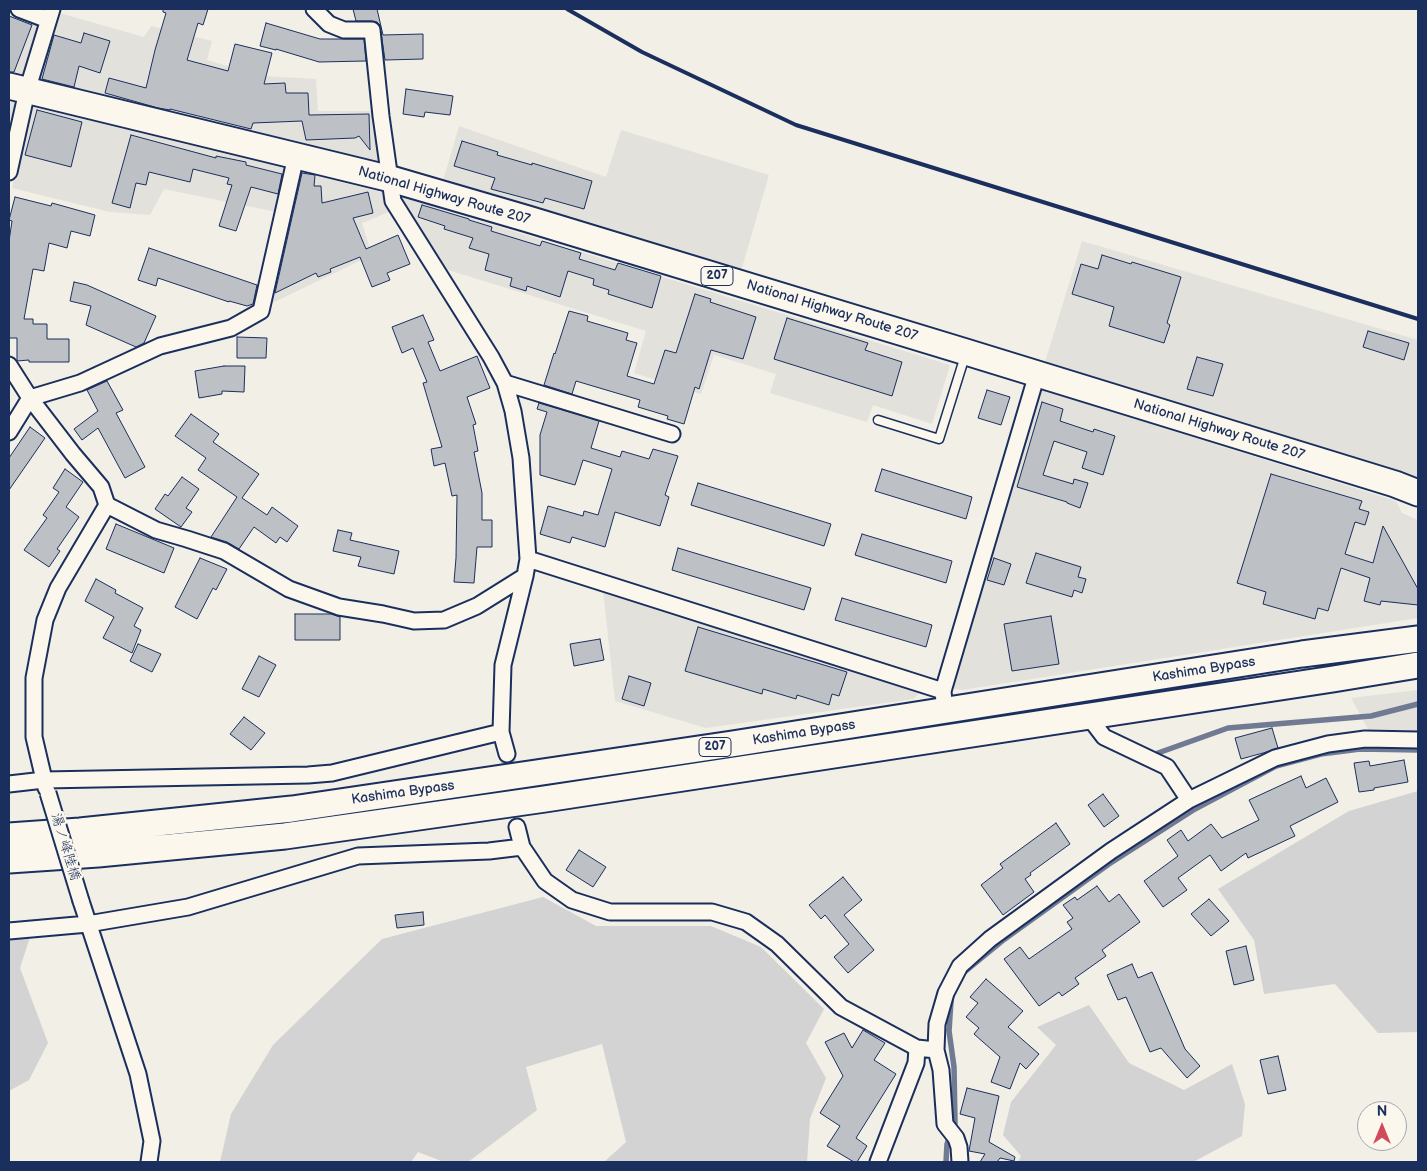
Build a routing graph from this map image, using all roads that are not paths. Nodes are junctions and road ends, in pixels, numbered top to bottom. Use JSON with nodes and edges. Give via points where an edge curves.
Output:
{"nodes":[{"id":1,"x":19,"y":9,"type":"edge"},
{"id":2,"x":314,"y":9,"type":"edge"},
{"id":3,"x":50,"y":14,"type":"edge"},
{"id":4,"x":18,"y":89,"type":"edge"},
{"id":5,"x":296,"y":156,"type":"junction"},
{"id":6,"x":9,"y":172,"type":"edge"},
{"id":7,"x":391,"y":179,"type":"junction"},
{"id":8,"x":966,"y":352,"type":"junction"},
{"id":9,"x":9,"y":365,"type":"edge"},
{"id":10,"x":1036,"y":374,"type":"junction"},
{"id":11,"x":505,"y":383,"type":"junction"},
{"id":12,"x":30,"y":398,"type":"junction"},
{"id":13,"x":878,"y":420,"type":"dead end"},
{"id":14,"x":9,"y":432,"type":"edge"},
{"id":15,"x":672,"y":434,"type":"dead end"},
{"id":16,"x":1418,"y":493,"type":"edge"},
{"id":17,"x":107,"y":506,"type":"junction"},
{"id":18,"x":528,"y":559,"type":"junction"},
{"id":19,"x":525,"y":576,"type":"junction"},
{"id":20,"x":1418,"y":638,"type":"edge"},
{"id":21,"x":1418,"y":664,"type":"edge"},
{"id":22,"x":944,"y":701,"type":"junction"},
{"id":23,"x":1088,"y":716,"type":"junction"},
{"id":24,"x":501,"y":732,"type":"junction"},
{"id":25,"x":944,"y":738,"type":"junction"},
{"id":26,"x":1418,"y":740,"type":"edge"},
{"id":27,"x":507,"y":754,"type":"tunnel mouth"},
{"id":28,"x":9,"y":784,"type":"edge"},
{"id":29,"x":46,"y":787,"type":"junction"},
{"id":30,"x":1189,"y":800,"type":"junction"},
{"id":31,"x":517,"y":827,"type":"tunnel mouth"},
{"id":32,"x":9,"y":836,"type":"edge"},
{"id":33,"x":522,"y":847,"type":"junction"},
{"id":34,"x":9,"y":860,"type":"edge"},
{"id":35,"x":88,"y":924,"type":"junction"},
{"id":36,"x":9,"y":931,"type":"edge"},
{"id":37,"x":917,"y":1048,"type":"junction"},
{"id":38,"x":936,"y":1050,"type":"junction"},
{"id":39,"x":149,"y":1162,"type":"edge"},
{"id":40,"x":878,"y":1162,"type":"edge"},
{"id":41,"x":960,"y":1162,"type":"edge"}],
"edges":[{"from":1,"to":3,"type":"street"},
{"from":2,"to":7,"type":"street","via":[[329,24],[344,30],[372,30]]},
{"from":3,"to":4,"type":"street"},
{"from":4,"to":5,"type":"highway","name":"National Highway Route 207","number":"207"},
{"from":4,"to":6,"type":"street"},
{"from":5,"to":7,"type":"highway","name":"National Highway Route 207","number":"207"},
{"from":5,"to":12,"type":"street","via":[[261,311],[231,328],[160,346],[80,383]]},
{"from":7,"to":8,"type":"highway","name":"National Highway Route 207","number":"207"},
{"from":7,"to":11,"type":"street","via":[[393,201]]},
{"from":8,"to":10,"type":"highway","name":"National Highway Route 207","number":"207"},
{"from":8,"to":13,"type":"lane","via":[[939,439]]},
{"from":9,"to":12,"type":"street"},
{"from":10,"to":16,"type":"highway","name":"National Highway Route 207","number":"207"},
{"from":10,"to":22,"type":"street"},
{"from":11,"to":15,"type":"street"},
{"from":11,"to":18,"type":"street","via":[[521,458]]},
{"from":12,"to":14,"type":"street"},
{"from":12,"to":17,"type":"street","via":[[101,487]]},
{"from":17,"to":19,"type":"street","via":[[156,530],[224,551],[289,589],[339,607],[414,621],[444,620],[477,606]]},
{"from":17,"to":29,"type":"street","name":"湯ノ峰陸橋","via":[[58,588],[45,620],[34,678],[34,737]]},
{"from":18,"to":19,"type":"street"},
{"from":18,"to":22,"type":"street"},
{"from":19,"to":24,"type":"street","via":[[503,665]]},
{"from":20,"to":22,"type":"highway","name":"Kashima Bypass","number":"207"},
{"from":21,"to":23,"type":"highway","name":"Kashima Bypass","number":"207"},
{"from":22,"to":25,"type":"street"},
{"from":22,"to":32,"type":"highway","name":"Kashima Bypass","number":"207","via":[[722,746],[292,809]]},
{"from":23,"to":25,"type":"highway","name":"Kashima Bypass","number":"207"},
{"from":23,"to":30,"type":"street","via":[[1104,737],[1166,767]]},
{"from":24,"to":27,"type":"street"},
{"from":24,"to":29,"type":"street","via":[[332,773]]},
{"from":25,"to":34,"type":"highway","name":"Kashima Bypass","number":"207","via":[[294,835]]},
{"from":26,"to":30,"type":"street","via":[[1365,739],[1320,746],[1276,758]]},
{"from":28,"to":29,"type":"street"},
{"from":29,"to":35,"type":"street","name":"湯ノ峰陸橋","bridge":true},
{"from":30,"to":38,"type":"street","via":[[1111,850],[990,939],[960,966],[946,993],[937,1024]]},
{"from":31,"to":33,"type":"street"},
{"from":33,"to":35,"type":"street","via":[[358,856],[188,907]]},
{"from":33,"to":37,"type":"street","via":[[545,881],[572,900],[610,912],[712,912],[746,922],[777,944],[842,1007]]},
{"from":35,"to":36,"type":"street"},
{"from":35,"to":39,"type":"street","name":"湯ノ峰陸橋","via":[[138,1074],[152,1141]]},
{"from":37,"to":38,"type":"street"},
{"from":37,"to":40,"type":"street","via":[[916,1063]]},
{"from":38,"to":41,"type":"street","via":[[941,1070],[945,1124],[956,1138]]}]}
